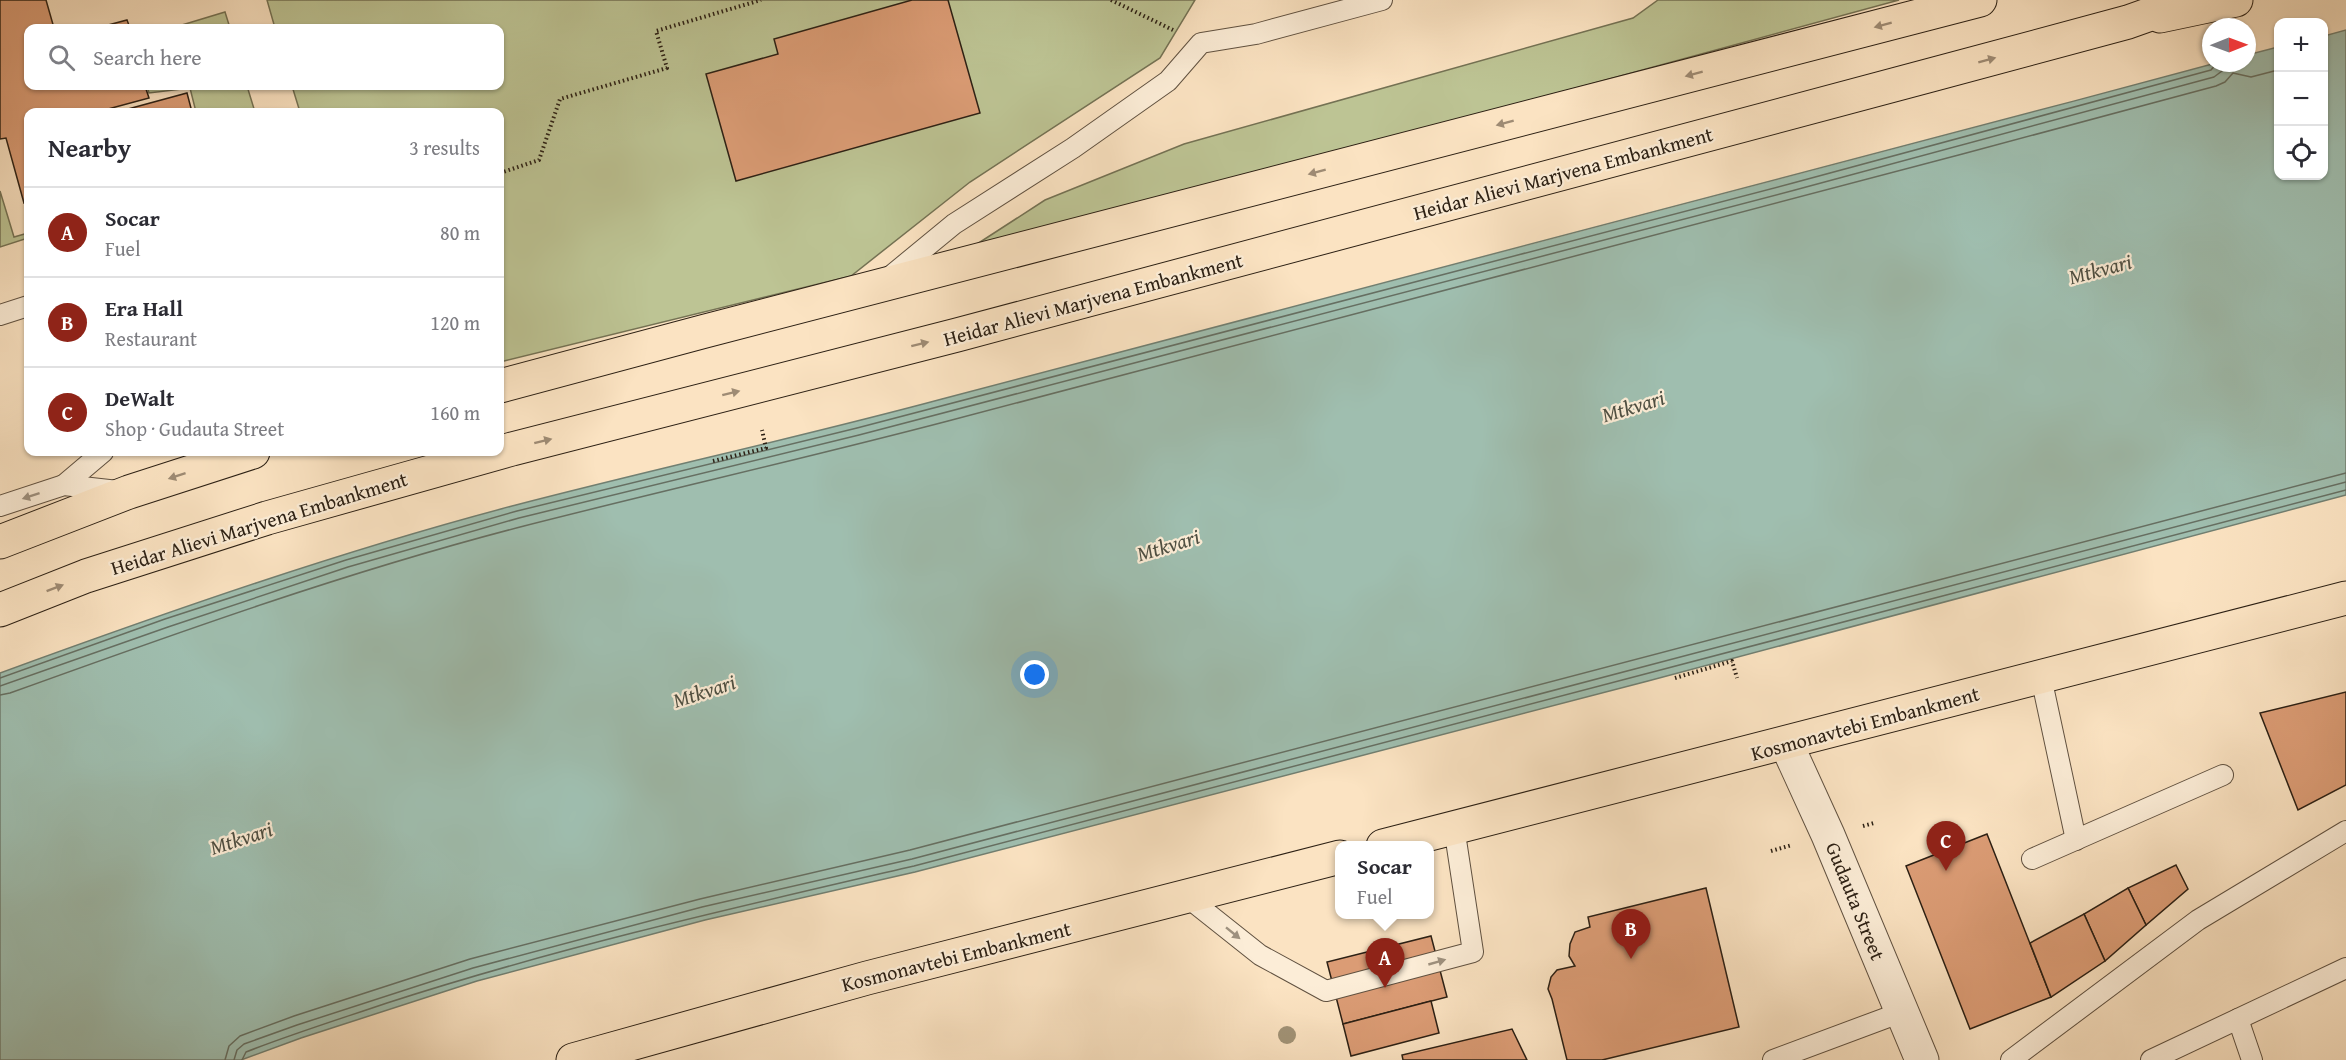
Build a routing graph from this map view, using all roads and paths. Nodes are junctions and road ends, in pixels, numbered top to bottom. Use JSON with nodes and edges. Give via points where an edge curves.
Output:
{"nodes":[{"id":1,"x":761,"y":0,"type":"edge"},
{"id":2,"x":1111,"y":0,"type":"edge"},
{"id":3,"x":1382,"y":0,"type":"edge"},
{"id":4,"x":1980,"y":0,"type":"edge"},
{"id":5,"x":2190,"y":0,"type":"edge"},
{"id":6,"x":2236,"y":0,"type":"edge"},
{"id":7,"x":2128,"y":22,"type":"junction"},
{"id":8,"x":1201,"y":43,"type":"junction"},
{"id":9,"x":504,"y":172,"type":"edge"},
{"id":10,"x":883,"y":282,"type":"junction"},
{"id":11,"x":24,"y":307,"type":"edge"},
{"id":12,"x":0,"y":315,"type":"edge"},
{"id":13,"x":504,"y":385,"type":"edge"},
{"id":14,"x":762,"y":430,"type":"dead end"},
{"id":15,"x":504,"y":451,"type":"edge"},
{"id":16,"x":98,"y":456,"type":"edge"},
{"id":17,"x":241,"y":456,"type":"edge"},
{"id":18,"x":487,"y":456,"type":"edge"},
{"id":19,"x":713,"y":461,"type":"dead end"},
{"id":20,"x":64,"y":485,"type":"junction"},
{"id":21,"x":129,"y":492,"type":"junction"},
{"id":22,"x":0,"y":506,"type":"edge"},
{"id":23,"x":0,"y":542,"type":"edge"},
{"id":24,"x":2346,"y":598,"type":"edge"},
{"id":25,"x":0,"y":610,"type":"edge"},
{"id":26,"x":2041,"y":677,"type":"junction"},
{"id":27,"x":1675,"y":678,"type":"dead end"},
{"id":28,"x":1737,"y":678,"type":"dead end"},
{"id":29,"x":1786,"y":744,"type":"junction"},
{"id":30,"x":2223,"y":776,"type":"dead end"},
{"id":31,"x":1454,"y":827,"type":"junction"},
{"id":32,"x":2346,"y":831,"type":"edge"},
{"id":33,"x":2076,"y":840,"type":"junction"},
{"id":34,"x":1402,"y":841,"type":"edge"},
{"id":35,"x":1335,"y":858,"type":"edge"},
{"id":36,"x":2032,"y":859,"type":"dead end"},
{"id":37,"x":1187,"y":897,"type":"junction"},
{"id":38,"x":2346,"y":968,"type":"edge"},
{"id":39,"x":1902,"y":1012,"type":"junction"},
{"id":40,"x":2238,"y":1019,"type":"junction"},
{"id":41,"x":573,"y":1060,"type":"edge"},
{"id":42,"x":1773,"y":1060,"type":"edge"},
{"id":43,"x":1922,"y":1060,"type":"edge"},
{"id":44,"x":2011,"y":1060,"type":"edge"},
{"id":45,"x":2151,"y":1060,"type":"edge"},
{"id":46,"x":2252,"y":1060,"type":"edge"}],
"edges":[{"from":1,"to":9,"type":"path","via":[[656,31],[667,68],[560,99],[539,160]]},
{"from":2,"to":8,"type":"path"},
{"from":3,"to":8,"type":"lane","via":[[1256,34]]},
{"from":4,"to":10,"type":"main road","one_way":true},
{"from":5,"to":7,"type":"main road","name":"Heidar Alievi Marjvena Embankment"},
{"from":6,"to":7,"type":"main road"},
{"from":15,"to":7,"type":"main road","name":"Heidar Alievi Marjvena Embankment","one_way":true,"via":[[957,335]]},
{"from":8,"to":10,"type":"lane","via":[[1168,81],[954,224]]},
{"from":10,"to":13,"type":"main road"},
{"from":11,"to":12,"type":"lane"},
{"from":14,"to":19,"type":"path","via":[[766,448]]},
{"from":16,"to":20,"type":"lane"},
{"from":17,"to":21,"type":"main road","one_way":true},
{"from":25,"to":18,"type":"main road","name":"Heidar Alievi Marjvena Embankment","one_way":true,"via":[[86,576],[267,518]]},
{"from":20,"to":21,"type":"lane"},
{"from":20,"to":22,"type":"lane","one_way":true},
{"from":21,"to":23,"type":"main road"},
{"from":24,"to":26,"type":"main road","name":"Kosmonavtebi Embankment"},
{"from":26,"to":29,"type":"main road","name":"Kosmonavtebi Embankment"},
{"from":26,"to":33,"type":"lane"},
{"from":27,"to":28,"type":"path","via":[[1732,661]]},
{"from":29,"to":31,"type":"main road","name":"Kosmonavtebi Embankment"},
{"from":29,"to":39,"type":"street","name":"Gudauta Street"},
{"from":30,"to":33,"type":"lane"},
{"from":31,"to":34,"type":"main road","name":"Kosmonavtebi Embankment"},
{"from":37,"to":31,"type":"lane","one_way":true,"via":[[1260,955],[1326,991],[1381,978],[1473,952]]},
{"from":32,"to":44,"type":"lane","via":[[2198,920]]},
{"from":33,"to":36,"type":"lane"},
{"from":35,"to":37,"type":"main road","name":"Kosmonavtebi Embankment"},
{"from":37,"to":41,"type":"main road","name":"Kosmonavtebi Embankment","via":[[867,978]]},
{"from":38,"to":40,"type":"lane"},
{"from":39,"to":42,"type":"lane"},
{"from":39,"to":43,"type":"street","name":"Gudauta Street"},
{"from":40,"to":45,"type":"lane"},
{"from":40,"to":46,"type":"lane"}]}
